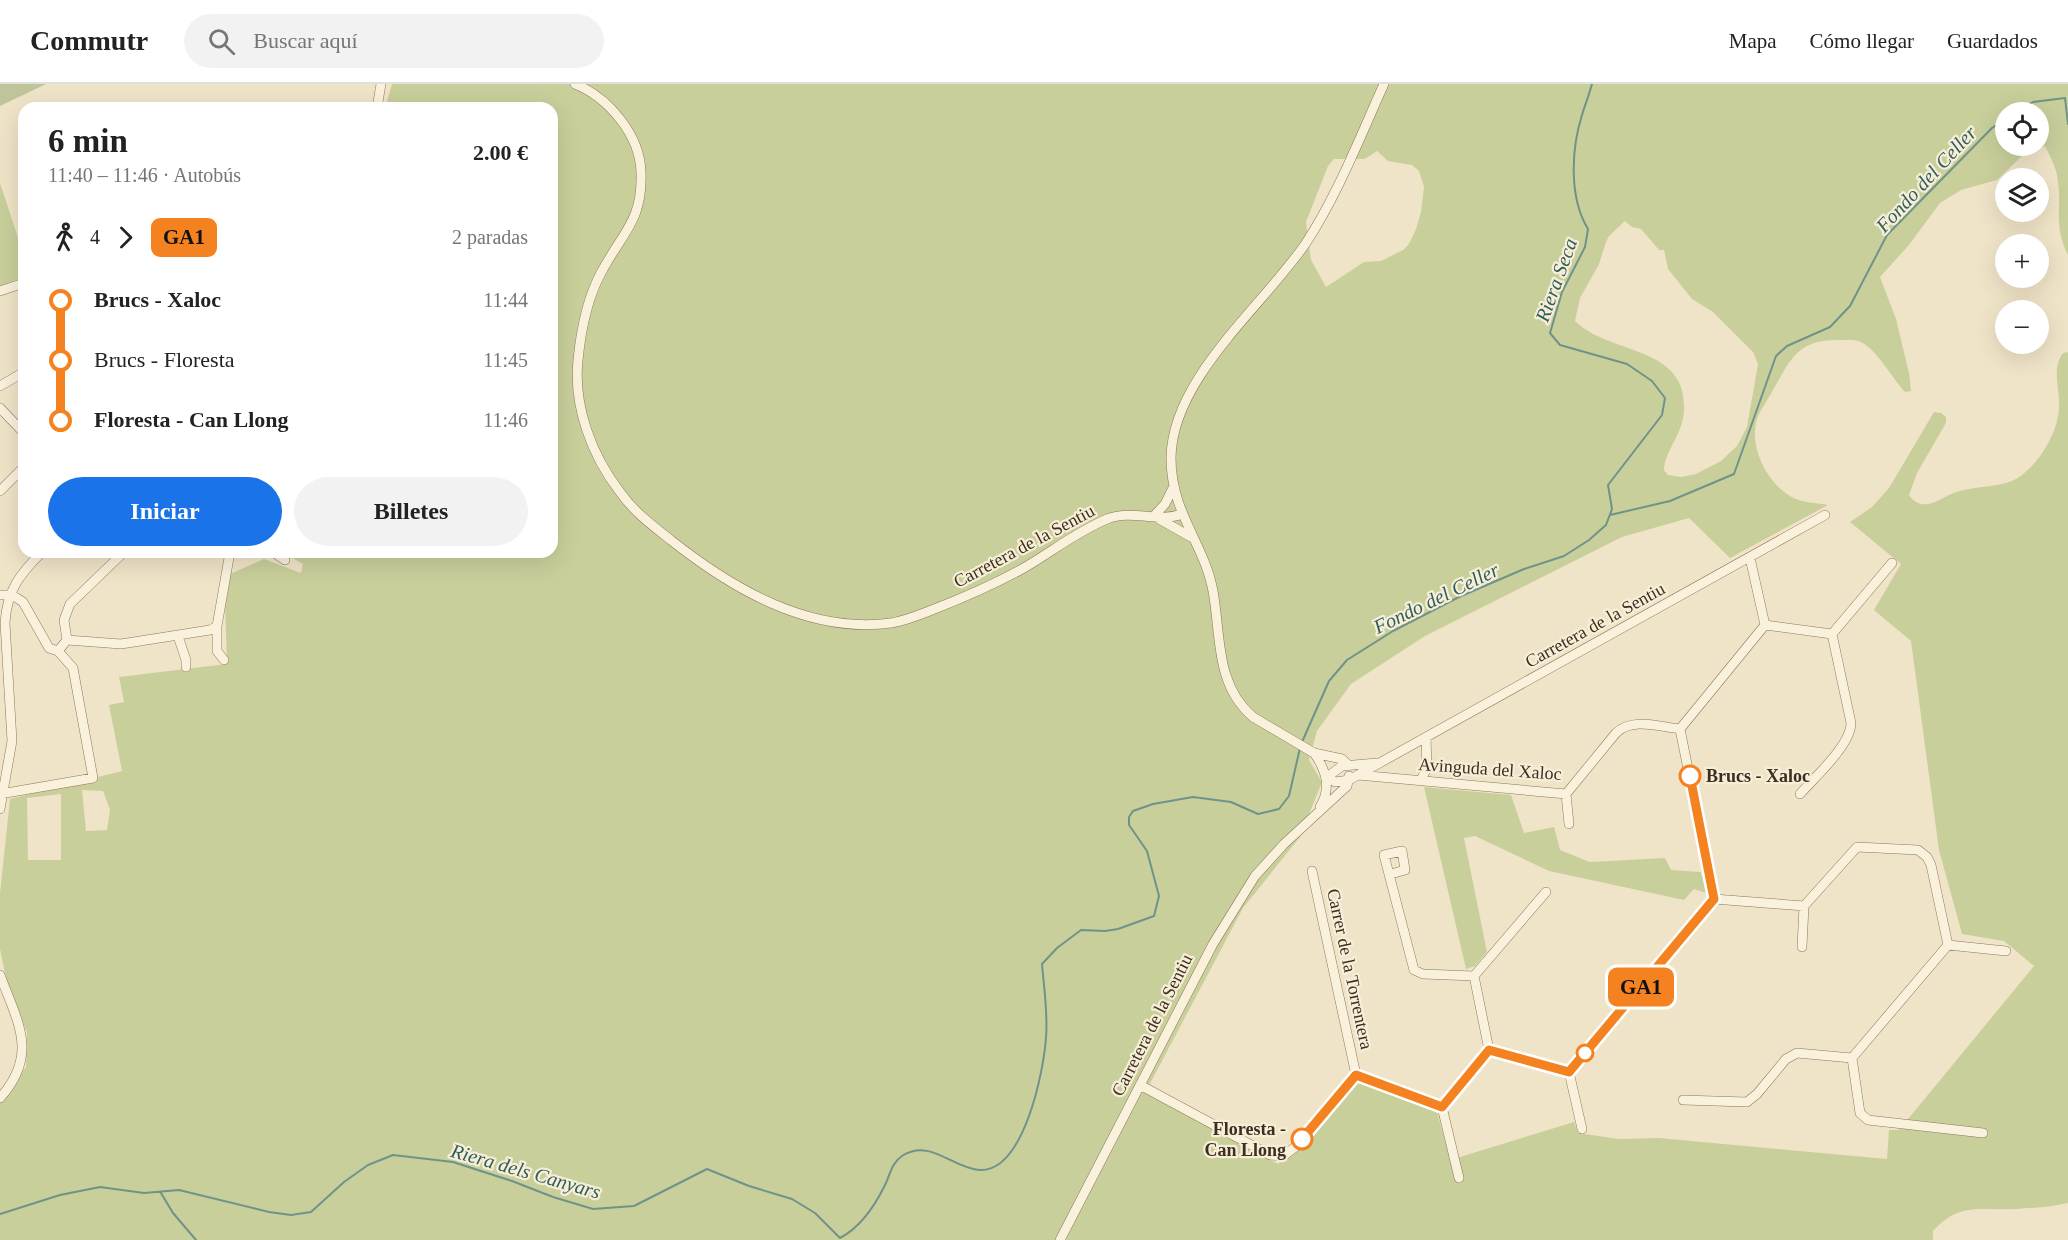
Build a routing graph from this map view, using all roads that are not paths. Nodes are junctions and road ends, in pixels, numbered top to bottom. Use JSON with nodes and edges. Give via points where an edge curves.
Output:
{"nodes":[{"id":1,"x":381,"y":84,"type":"edge"},
{"id":2,"x":575,"y":84,"type":"edge"},
{"id":3,"x":1384,"y":84,"type":"edge"},
{"id":4,"x":377,"y":102,"type":"edge"},
{"id":5,"x":18,"y":285,"type":"edge"},
{"id":6,"x":0,"y":291,"type":"edge"},
{"id":7,"x":18,"y":376,"type":"edge"},
{"id":8,"x":0,"y":386,"type":"edge"},
{"id":9,"x":0,"y":408,"type":"edge"},
{"id":10,"x":18,"y":427,"type":"edge"},
{"id":11,"x":18,"y":473,"type":"edge"},
{"id":12,"x":1173,"y":488,"type":"junction"},
{"id":13,"x":0,"y":491,"type":"edge"},
{"id":14,"x":1180,"y":511,"type":"junction"},
{"id":15,"x":1825,"y":515,"type":"dead end"},
{"id":16,"x":1154,"y":516,"type":"junction"},
{"id":17,"x":1191,"y":537,"type":"junction"},
{"id":18,"x":36,"y":558,"type":"edge"},
{"id":19,"x":118,"y":558,"type":"edge"},
{"id":20,"x":229,"y":558,"type":"edge"},
{"id":21,"x":282,"y":558,"type":"edge"},
{"id":22,"x":1750,"y":558,"type":"junction"},
{"id":23,"x":285,"y":560,"type":"dead end"},
{"id":24,"x":1892,"y":563,"type":"dead end"},
{"id":25,"x":0,"y":595,"type":"edge"},
{"id":26,"x":12,"y":595,"type":"junction"},
{"id":27,"x":1765,"y":625,"type":"junction"},
{"id":28,"x":217,"y":626,"type":"junction"},
{"id":29,"x":1832,"y":634,"type":"junction"},
{"id":30,"x":178,"y":636,"type":"junction"},
{"id":31,"x":67,"y":640,"type":"junction"},
{"id":32,"x":58,"y":651,"type":"junction"},
{"id":33,"x":224,"y":660,"type":"dead end"},
{"id":34,"x":186,"y":667,"type":"dead end"},
{"id":35,"x":11,"y":705,"type":"junction"},
{"id":36,"x":0,"y":706,"type":"edge"},
{"id":37,"x":1680,"y":729,"type":"junction"},
{"id":38,"x":1426,"y":737,"type":"junction"},
{"id":39,"x":1311,"y":751,"type":"junction"},
{"id":40,"x":1379,"y":763,"type":"junction"},
{"id":41,"x":1348,"y":765,"type":"junction"},
{"id":42,"x":1427,"y":768,"type":"junction"},
{"id":43,"x":1327,"y":777,"type":"junction"},
{"id":44,"x":1374,"y":777,"type":"junction"},
{"id":45,"x":1352,"y":780,"type":"junction"},
{"id":46,"x":1421,"y":780,"type":"junction"},
{"id":47,"x":1440,"y":782,"type":"junction"},
{"id":48,"x":1,"y":794,"type":"edge"},
{"id":49,"x":1566,"y":794,"type":"junction"},
{"id":50,"x":1800,"y":794,"type":"dead end"},
{"id":51,"x":0,"y":809,"type":"edge"},
{"id":52,"x":1318,"y":812,"type":"junction"},
{"id":53,"x":1569,"y":824,"type":"dead end"},
{"id":54,"x":1312,"y":871,"type":"dead end"},
{"id":55,"x":1391,"y":874,"type":"dead end"},
{"id":56,"x":1546,"y":892,"type":"dead end"},
{"id":57,"x":1714,"y":899,"type":"junction"},
{"id":58,"x":1804,"y":906,"type":"junction"},
{"id":59,"x":1948,"y":945,"type":"junction"},
{"id":60,"x":1802,"y":947,"type":"dead end"},
{"id":61,"x":2006,"y":951,"type":"dead end"},
{"id":62,"x":0,"y":975,"type":"edge"},
{"id":63,"x":1474,"y":976,"type":"junction"},
{"id":64,"x":1489,"y":1050,"type":"junction"},
{"id":65,"x":1852,"y":1058,"type":"junction"},
{"id":66,"x":1569,"y":1072,"type":"junction"},
{"id":67,"x":1356,"y":1075,"type":"junction"},
{"id":68,"x":1140,"y":1085,"type":"junction"},
{"id":69,"x":0,"y":1098,"type":"edge"},
{"id":70,"x":1683,"y":1100,"type":"dead end"},
{"id":71,"x":1442,"y":1107,"type":"junction"},
{"id":72,"x":1582,"y":1128,"type":"dead end"},
{"id":73,"x":1983,"y":1133,"type":"dead end"},
{"id":74,"x":1459,"y":1178,"type":"dead end"},
{"id":75,"x":1060,"y":1240,"type":"edge"}],
"edges":[{"from":1,"to":4,"type":"street"},
{"from":2,"to":16,"type":"street","name":"Carretera de la Sentiu","via":[[602,99],[617,115],[632,140],[641,167],[637,212],[592,293],[581,336],[578,387],[590,441],[632,506],[706,568],[765,600],[801,614],[849,625],[892,623],[966,597],[1101,522],[1122,515]]},
{"from":3,"to":12,"type":"street","via":[[1311,235],[1193,385],[1174,437]]},
{"from":5,"to":6,"type":"street"},
{"from":7,"to":8,"type":"street"},
{"from":9,"to":10,"type":"street"},
{"from":11,"to":13,"type":"street"},
{"from":12,"to":14,"type":"street"},
{"from":12,"to":16,"type":"street"},
{"from":14,"to":16,"type":"street","name":"Carretera de la Sentiu","via":[[1169,518]]},
{"from":14,"to":17,"type":"street"},
{"from":15,"to":22,"type":"street","name":"Carretera de la Sentiu"},
{"from":16,"to":17,"type":"street","name":"Carretera de la Sentiu"},
{"from":17,"to":39,"type":"street","via":[[1213,590],[1219,648],[1232,692],[1253,717]]},
{"from":18,"to":26,"type":"street","via":[[19,576]]},
{"from":19,"to":31,"type":"street","via":[[70,604],[64,620]]},
{"from":20,"to":28,"type":"street"},
{"from":21,"to":23,"type":"street"},
{"from":22,"to":27,"type":"street"},
{"from":22,"to":38,"type":"street","name":"Carretera de la Sentiu"},
{"from":24,"to":29,"type":"street"},
{"from":25,"to":26,"type":"street"},
{"from":26,"to":32,"type":"street","via":[[22,602],[49,648]]},
{"from":26,"to":35,"type":"street","via":[[6,605],[5,623]]},
{"from":27,"to":29,"type":"street"},
{"from":27,"to":37,"type":"street"},
{"from":28,"to":30,"type":"street"},
{"from":28,"to":33,"type":"street","via":[[217,651]]},
{"from":29,"to":50,"type":"street","via":[[1851,732]]},
{"from":30,"to":31,"type":"street","via":[[121,644]]},
{"from":30,"to":34,"type":"street"},
{"from":31,"to":32,"type":"street"},
{"from":32,"to":48,"type":"street","via":[[73,668],[93,778]]},
{"from":35,"to":36,"type":"street"},
{"from":35,"to":48,"type":"street","via":[[12,741]]},
{"from":37,"to":49,"type":"street","name":"Avinguda del Xaloc","via":[[1625,726]]},
{"from":37,"to":57,"type":"street"},
{"from":38,"to":40,"type":"street","name":"Carretera de la Sentiu"},
{"from":38,"to":42,"type":"street"},
{"from":39,"to":41,"type":"street","via":[[1341,759]]},
{"from":39,"to":43,"type":"street"},
{"from":40,"to":41,"type":"street"},
{"from":40,"to":45,"type":"street"},
{"from":41,"to":43,"type":"street"},
{"from":41,"to":45,"type":"street"},
{"from":42,"to":46,"type":"street"},
{"from":42,"to":47,"type":"street"},
{"from":43,"to":45,"type":"street","via":[[1335,782]]},
{"from":43,"to":52,"type":"street","via":[[1326,796]]},
{"from":44,"to":45,"type":"street","name":"Avinguda del Xaloc"},
{"from":44,"to":45,"type":"street","name":"Avinguda del Xaloc"},
{"from":44,"to":46,"type":"street","name":"Avinguda del Xaloc"},
{"from":45,"to":52,"type":"street","name":"Carretera de la Sentiu"},
{"from":46,"to":47,"type":"street","name":"Avinguda del Xaloc"},
{"from":47,"to":49,"type":"street","name":"Avinguda del Xaloc"},
{"from":48,"to":51,"type":"street"},
{"from":49,"to":53,"type":"street"},
{"from":52,"to":68,"type":"street","name":"Carretera de la Sentiu","via":[[1256,876],[1213,944]]},
{"from":54,"to":67,"type":"street","name":"Carrer de la Torrentera"},
{"from":55,"to":63,"type":"street","via":[[1414,970],[1423,974]]},
{"from":56,"to":63,"type":"street"},
{"from":57,"to":58,"type":"street"},
{"from":57,"to":66,"type":"street"},
{"from":58,"to":59,"type":"street","via":[[1857,847],[1918,850],[1931,865]]},
{"from":58,"to":60,"type":"street"},
{"from":59,"to":61,"type":"street"},
{"from":59,"to":65,"type":"street"},
{"from":62,"to":69,"type":"street","via":[[22,1037],[22,1065]]},
{"from":63,"to":64,"type":"street"},
{"from":64,"to":66,"type":"street"},
{"from":64,"to":71,"type":"street"},
{"from":65,"to":70,"type":"street","via":[[1797,1053],[1786,1059],[1747,1102]]},
{"from":65,"to":73,"type":"street","via":[[1860,1113],[1868,1120]]},
{"from":66,"to":72,"type":"street"},
{"from":67,"to":68,"type":"street","via":[[1294,1148],[1282,1156],[1270,1155]]},
{"from":67,"to":71,"type":"street"},
{"from":68,"to":75,"type":"street","name":"Carretera de la Sentiu"},
{"from":71,"to":74,"type":"street"}]}
